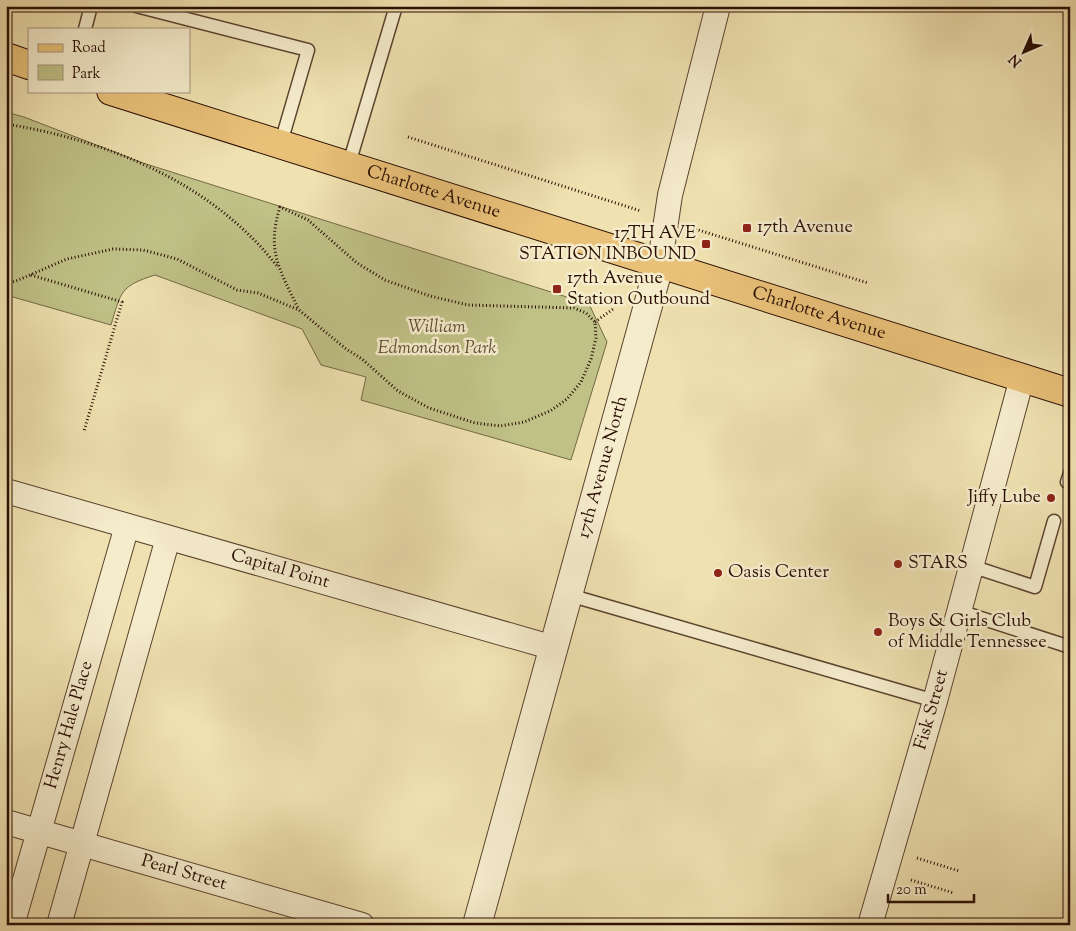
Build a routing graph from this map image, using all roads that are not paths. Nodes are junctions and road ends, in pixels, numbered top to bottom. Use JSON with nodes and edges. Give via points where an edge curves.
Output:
{"nodes":[{"id":1,"x":91,"y":6,"type":"edge"},
{"id":2,"x":136,"y":6,"type":"edge"},
{"id":3,"x":396,"y":6,"type":"edge"},
{"id":4,"x":718,"y":6,"type":"edge"},
{"id":5,"x":85,"y":28,"type":"edge"},
{"id":6,"x":6,"y":58,"type":"edge"},
{"id":7,"x":28,"y":65,"type":"edge"},
{"id":8,"x":114,"y":92,"type":"edge"},
{"id":9,"x":280,"y":146,"type":"junction"},
{"id":10,"x":348,"y":167,"type":"junction"},
{"id":11,"x":660,"y":262,"type":"junction"},
{"id":12,"x":1022,"y":378,"type":"junction"},
{"id":13,"x":1070,"y":393,"type":"edge"},
{"id":14,"x":6,"y":491,"type":"edge"},
{"id":15,"x":1054,"y":521,"type":"dead end"},
{"id":16,"x":127,"y":526,"type":"junction"},
{"id":17,"x":168,"y":538,"type":"junction"},
{"id":18,"x":971,"y":566,"type":"junction"},
{"id":19,"x":569,"y":595,"type":"junction"},
{"id":20,"x":959,"y":611,"type":"junction"},
{"id":21,"x":554,"y":648,"type":"junction"},
{"id":22,"x":1070,"y":648,"type":"edge"},
{"id":23,"x":934,"y":701,"type":"junction"},
{"id":24,"x":6,"y":822,"type":"edge"},
{"id":25,"x":38,"y":831,"type":"junction"},
{"id":26,"x":83,"y":843,"type":"junction"},
{"id":27,"x":12,"y":925,"type":"edge"},
{"id":28,"x":60,"y":925,"type":"edge"},
{"id":29,"x":362,"y":925,"type":"edge"},
{"id":30,"x":477,"y":925,"type":"edge"},
{"id":31,"x":870,"y":925,"type":"edge"}],
"edges":[{"from":1,"to":5,"type":"lane"},
{"from":2,"to":9,"type":"lane","via":[[308,50]]},
{"from":3,"to":10,"type":"lane"},
{"from":4,"to":11,"type":"street","name":"17th Avenue North","via":[[670,195]]},
{"from":6,"to":7,"type":"main road"},
{"from":8,"to":9,"type":"main road","name":"Charlotte Avenue"},
{"from":9,"to":10,"type":"main road","name":"Charlotte Avenue"},
{"from":10,"to":11,"type":"main road","name":"Charlotte Avenue"},
{"from":11,"to":12,"type":"main road","name":"Charlotte Avenue"},
{"from":11,"to":19,"type":"street","name":"17th Avenue North"},
{"from":12,"to":13,"type":"main road","name":"Charlotte Avenue"},
{"from":12,"to":18,"type":"street","name":"Fisk Street"},
{"from":14,"to":16,"type":"street","name":"Capital Point"},
{"from":15,"to":18,"type":"lane","via":[[1035,587]]},
{"from":16,"to":17,"type":"street","name":"Capital Point"},
{"from":16,"to":25,"type":"street","name":"Henry Hale Place"},
{"from":17,"to":21,"type":"street","name":"Capital Point"},
{"from":17,"to":26,"type":"street"},
{"from":18,"to":20,"type":"street","name":"Fisk Street"},
{"from":19,"to":21,"type":"street","name":"17th Avenue North"},
{"from":19,"to":23,"type":"lane"},
{"from":20,"to":22,"type":"lane"},
{"from":20,"to":23,"type":"street","name":"Fisk Street"},
{"from":21,"to":30,"type":"street","name":"17th Avenue North"},
{"from":23,"to":31,"type":"street","name":"Fisk Street"},
{"from":24,"to":25,"type":"street","name":"Pearl Street"},
{"from":25,"to":26,"type":"street","name":"Pearl Street"},
{"from":25,"to":27,"type":"street","name":"Henry Hale Place"},
{"from":26,"to":28,"type":"street"},
{"from":26,"to":29,"type":"street","name":"Pearl Street"}]}
